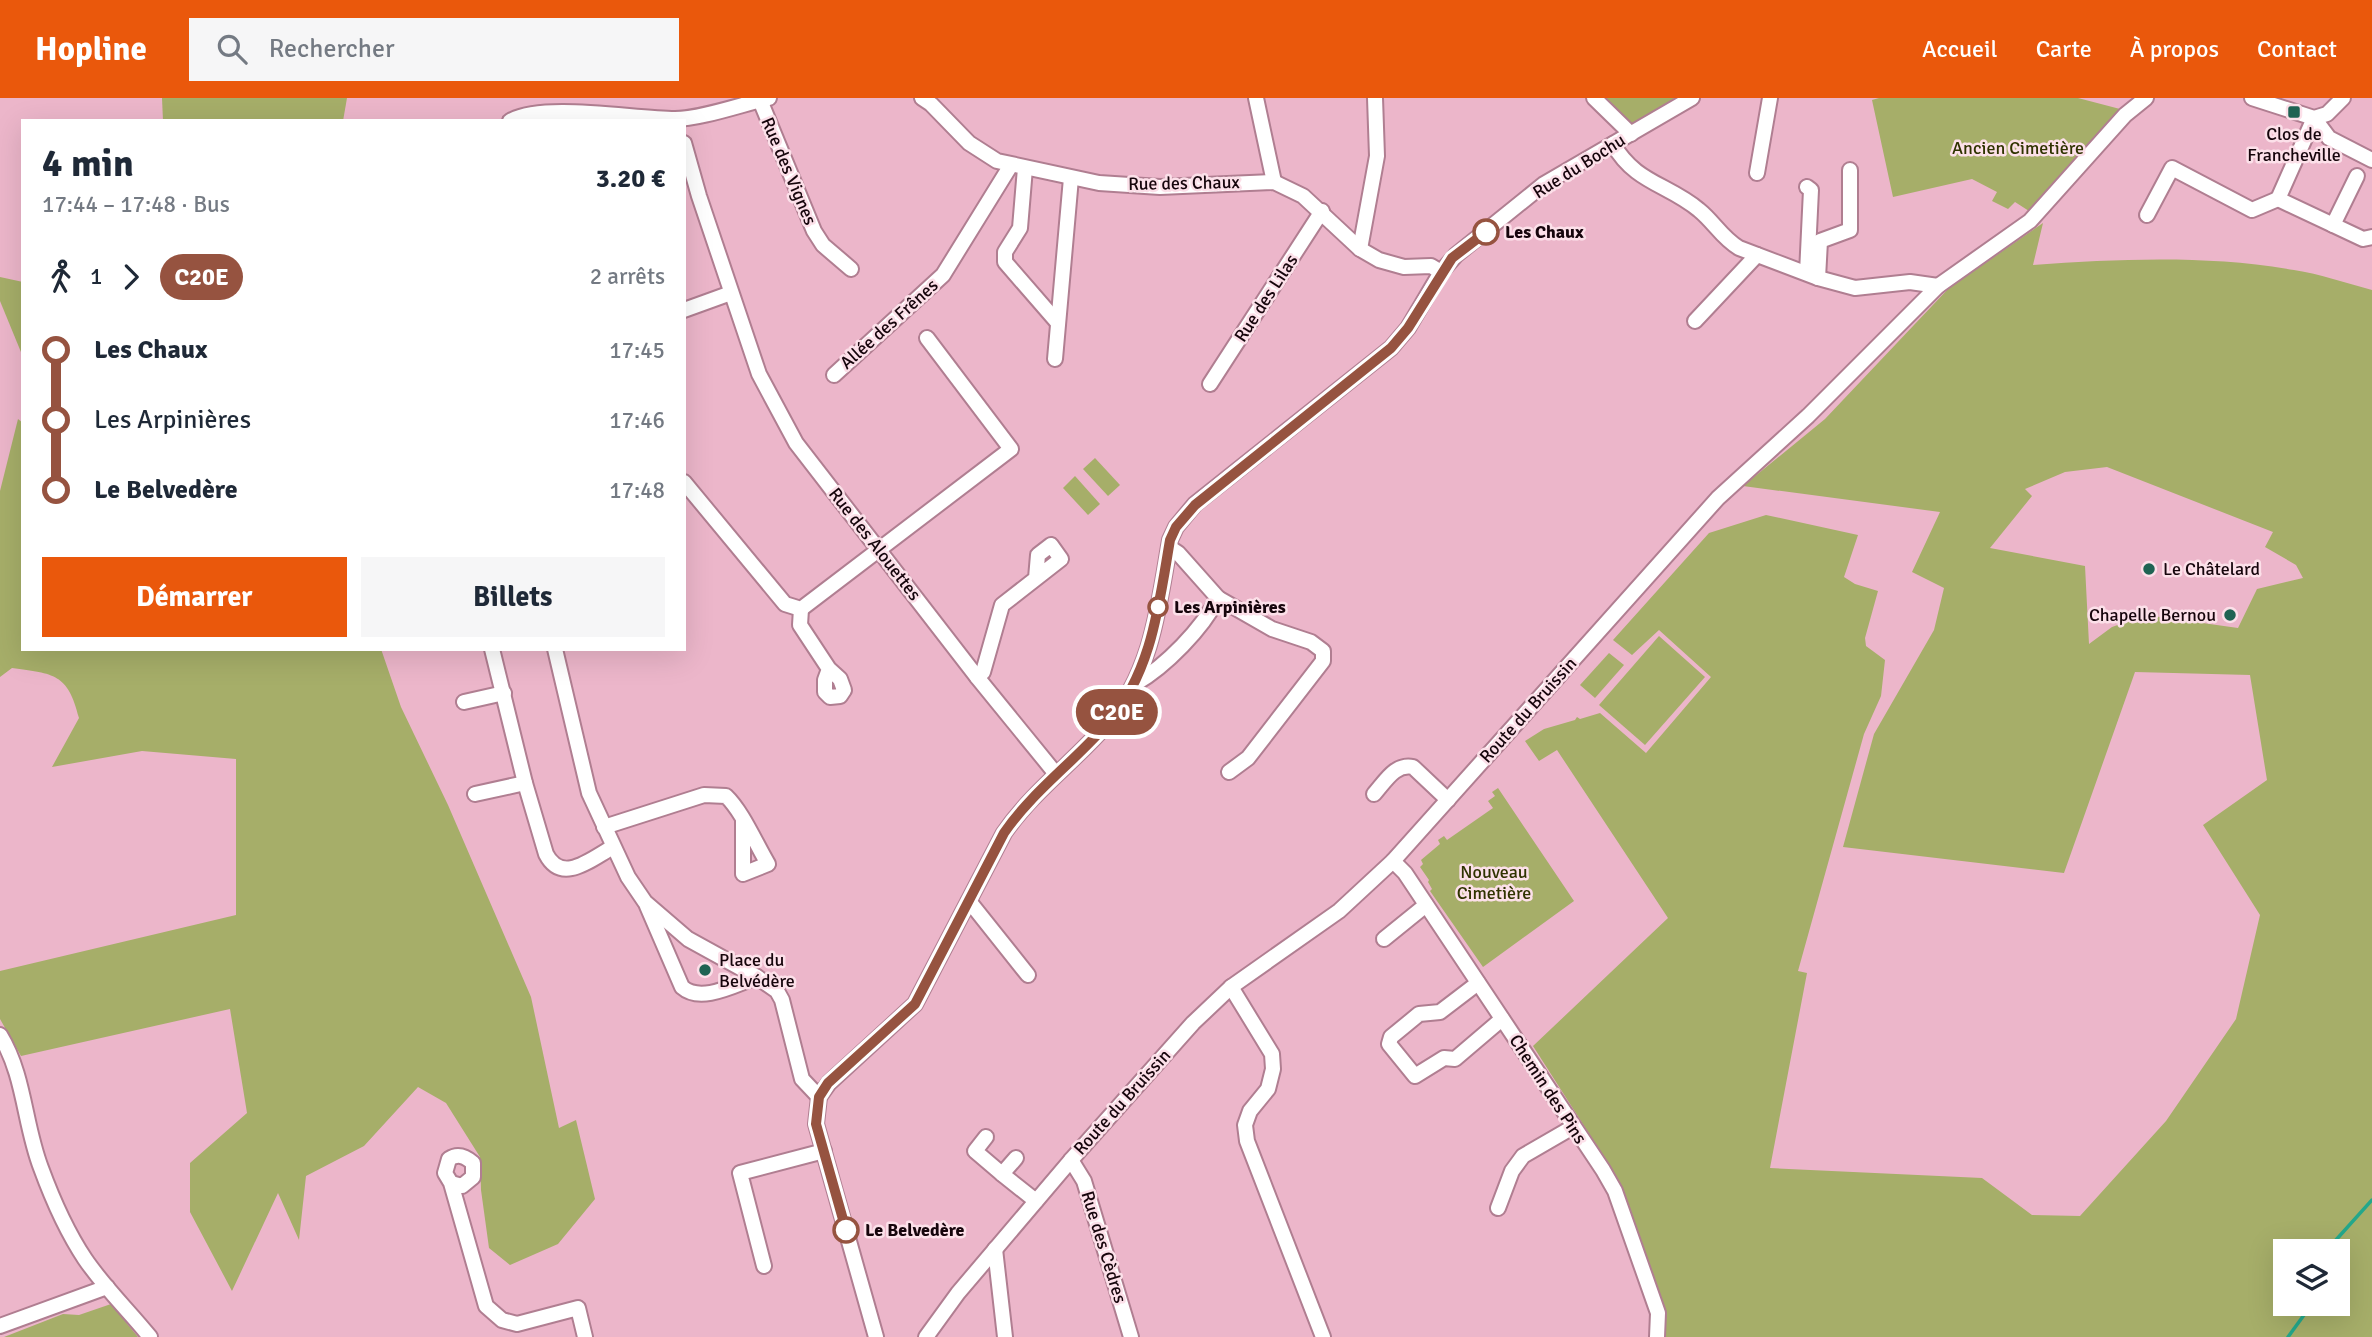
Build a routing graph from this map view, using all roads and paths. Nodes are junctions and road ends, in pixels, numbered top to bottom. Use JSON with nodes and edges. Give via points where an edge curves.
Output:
{"nodes":[{"id":1,"x":712,"y":98,"type":"edge"},
{"id":2,"x":922,"y":98,"type":"edge"},
{"id":3,"x":1256,"y":98,"type":"edge"},
{"id":4,"x":1375,"y":98,"type":"edge"},
{"id":5,"x":1594,"y":98,"type":"edge"},
{"id":6,"x":1692,"y":98,"type":"edge"},
{"id":7,"x":1770,"y":98,"type":"edge"},
{"id":8,"x":2146,"y":98,"type":"edge"},
{"id":9,"x":2252,"y":98,"type":"edge"},
{"id":10,"x":2343,"y":98,"type":"edge"},
{"id":11,"x":764,"y":99,"type":"edge"},
{"id":12,"x":723,"y":109,"type":"junction"},
{"id":13,"x":514,"y":118,"type":"edge"},
{"id":14,"x":2314,"y":118,"type":"junction"},
{"id":15,"x":664,"y":119,"type":"edge"},
{"id":16,"x":682,"y":119,"type":"edge"},
{"id":17,"x":1631,"y":134,"type":"junction"},
{"id":18,"x":1613,"y":144,"type":"junction"},
{"id":19,"x":686,"y":157,"type":"edge"},
{"id":20,"x":2372,"y":160,"type":"edge"},
{"id":21,"x":1018,"y":166,"type":"junction"},
{"id":22,"x":1850,"y":170,"type":"dead end"},
{"id":23,"x":1757,"y":173,"type":"dead end"},
{"id":24,"x":2357,"y":176,"type":"dead end"},
{"id":25,"x":1071,"y":178,"type":"junction"},
{"id":26,"x":1274,"y":182,"type":"junction"},
{"id":27,"x":1807,"y":187,"type":"dead end"},
{"id":28,"x":692,"y":198,"type":"edge"},
{"id":29,"x":2278,"y":199,"type":"junction"},
{"id":30,"x":1322,"y":211,"type":"junction"},
{"id":31,"x":2147,"y":215,"type":"dead end"},
{"id":32,"x":2333,"y":225,"type":"junction"},
{"id":33,"x":2372,"y":237,"type":"edge"},
{"id":34,"x":1360,"y":249,"type":"junction"},
{"id":35,"x":1756,"y":255,"type":"junction"},
{"id":36,"x":851,"y":269,"type":"dead end"},
{"id":37,"x":1441,"y":272,"type":"junction"},
{"id":38,"x":1813,"y":275,"type":"junction"},
{"id":39,"x":1938,"y":286,"type":"junction"},
{"id":40,"x":731,"y":293,"type":"junction"},
{"id":41,"x":686,"y":309,"type":"edge"},
{"id":42,"x":1695,"y":321,"type":"dead end"},
{"id":43,"x":1058,"y":323,"type":"junction"},
{"id":44,"x":927,"y":338,"type":"dead end"},
{"id":45,"x":1055,"y":359,"type":"dead end"},
{"id":46,"x":834,"y":375,"type":"dead end"},
{"id":47,"x":1210,"y":384,"type":"dead end"},
{"id":48,"x":686,"y":484,"type":"edge"},
{"id":49,"x":1169,"y":547,"type":"junction"},
{"id":50,"x":879,"y":550,"type":"junction"},
{"id":51,"x":1036,"y":578,"type":"dead end"},
{"id":52,"x":1218,"y":598,"type":"junction"},
{"id":53,"x":801,"y":609,"type":"junction"},
{"id":54,"x":492,"y":651,"type":"edge"},
{"id":55,"x":555,"y":651,"type":"edge"},
{"id":56,"x":829,"y":669,"type":"dead end"},
{"id":57,"x":978,"y":677,"type":"junction"},
{"id":58,"x":1135,"y":684,"type":"junction"},
{"id":59,"x":503,"y":693,"type":"junction"},
{"id":60,"x":464,"y":702,"type":"dead end"},
{"id":61,"x":1229,"y":772,"type":"dead end"},
{"id":62,"x":1056,"y":774,"type":"junction"},
{"id":63,"x":526,"y":783,"type":"junction"},
{"id":64,"x":475,"y":794,"type":"dead end"},
{"id":65,"x":1374,"y":794,"type":"dead end"},
{"id":66,"x":1448,"y":800,"type":"junction"},
{"id":67,"x":743,"y":821,"type":"dead end"},
{"id":68,"x":604,"y":827,"type":"junction"},
{"id":69,"x":613,"y":847,"type":"junction"},
{"id":70,"x":1394,"y":861,"type":"junction"},
{"id":71,"x":969,"y":901,"type":"junction"},
{"id":72,"x":645,"y":902,"type":"junction"},
{"id":73,"x":1426,"y":905,"type":"junction"},
{"id":74,"x":688,"y":939,"type":"junction"},
{"id":75,"x":1384,"y":939,"type":"dead end"},
{"id":76,"x":669,"y":958,"type":"junction"},
{"id":77,"x":1028,"y":975,"type":"dead end"},
{"id":78,"x":757,"y":977,"type":"junction"},
{"id":79,"x":1478,"y":983,"type":"junction"},
{"id":80,"x":1231,"y":987,"type":"junction"},
{"id":81,"x":1502,"y":1019,"type":"junction"},
{"id":82,"x":0,"y":1035,"type":"edge"},
{"id":83,"x":819,"y":1097,"type":"junction"},
{"id":84,"x":1573,"y":1128,"type":"junction"},
{"id":85,"x":986,"y":1137,"type":"dead end"},
{"id":86,"x":824,"y":1152,"type":"junction"},
{"id":87,"x":1016,"y":1158,"type":"dead end"},
{"id":88,"x":1071,"y":1160,"type":"junction"},
{"id":89,"x":1002,"y":1174,"type":"junction"},
{"id":90,"x":451,"y":1183,"type":"dead end"},
{"id":91,"x":1036,"y":1201,"type":"junction"},
{"id":92,"x":1498,"y":1208,"type":"dead end"},
{"id":93,"x":995,"y":1249,"type":"junction"},
{"id":94,"x":764,"y":1266,"type":"dead end"},
{"id":95,"x":107,"y":1287,"type":"junction"},
{"id":96,"x":0,"y":1326,"type":"edge"},
{"id":97,"x":150,"y":1337,"type":"edge"},
{"id":98,"x":585,"y":1337,"type":"edge"},
{"id":99,"x":876,"y":1337,"type":"edge"},
{"id":100,"x":926,"y":1337,"type":"edge"},
{"id":101,"x":1005,"y":1337,"type":"edge"},
{"id":102,"x":1130,"y":1337,"type":"edge"},
{"id":103,"x":1323,"y":1337,"type":"edge"},
{"id":104,"x":1657,"y":1337,"type":"edge"}],
"edges":[{"from":1,"to":12,"type":"street"},
{"from":2,"to":21,"type":"street","name":"Rue des Chaux","via":[[969,143],[997,161]]},
{"from":3,"to":26,"type":"street"},
{"from":4,"to":34,"type":"street","via":[[1377,156]]},
{"from":5,"to":17,"type":"street"},
{"from":6,"to":17,"type":"street","name":"Rue du Bochu"},
{"from":7,"to":23,"type":"street"},
{"from":8,"to":39,"type":"street","name":"Route du Bruissin","via":[[2125,115],[2030,221]]},
{"from":9,"to":14,"type":"street"},
{"from":10,"to":14,"type":"street","via":[[2327,114]]},
{"from":11,"to":12,"type":"street"},
{"from":11,"to":36,"type":"street","name":"Rue des Vignes","via":[[814,231]]},
{"from":12,"to":16,"type":"street"},
{"from":13,"to":15,"type":"street","via":[[570,112]]},
{"from":14,"to":20,"type":"street","via":[[2329,138]]},
{"from":14,"to":29,"type":"street"},
{"from":17,"to":18,"type":"street","name":"Rue du Bochu"},
{"from":18,"to":35,"type":"street","via":[[1632,170],[1698,209],[1727,240]]},
{"from":18,"to":37,"type":"street","name":"Rue du Bochu","via":[[1544,184]]},
{"from":19,"to":28,"type":"street","name":"Rue des Alouettes"},
{"from":21,"to":25,"type":"street","name":"Rue des Chaux"},
{"from":21,"to":43,"type":"street","via":[[1020,228],[1005,252],[1005,262]]},
{"from":21,"to":46,"type":"street","name":"Allée des Frênes","via":[[943,275]]},
{"from":22,"to":38,"type":"street","via":[[1850,230],[1820,241]]},
{"from":24,"to":32,"type":"street"},
{"from":25,"to":26,"type":"street","name":"Rue des Chaux","via":[[1160,187]]},
{"from":25,"to":43,"type":"street"},
{"from":26,"to":30,"type":"street","name":"Rue des Chaux"},
{"from":27,"to":38,"type":"street","via":[[1811,190]]},
{"from":28,"to":40,"type":"street","name":"Rue des Alouettes"},
{"from":29,"to":31,"type":"street","via":[[2252,210],[2172,168]]},
{"from":29,"to":32,"type":"street"},
{"from":30,"to":34,"type":"street","name":"Rue des Chaux"},
{"from":30,"to":47,"type":"street","name":"Rue des Lilas"},
{"from":32,"to":33,"type":"street","via":[[2363,239]]},
{"from":34,"to":37,"type":"street","name":"Rue des Chaux","via":[[1379,260],[1404,267],[1431,266]]},
{"from":35,"to":38,"type":"street"},
{"from":35,"to":42,"type":"street"},
{"from":37,"to":49,"type":"street","name":"Rue du Bochu","via":[[1391,348],[1195,505],[1176,527]]},
{"from":38,"to":39,"type":"street","via":[[1855,288],[1910,282]]},
{"from":39,"to":66,"type":"street","name":"Route du Bruissin","via":[[1718,498]]},
{"from":40,"to":41,"type":"street"},
{"from":40,"to":50,"type":"street","name":"Rue des Alouettes","via":[[759,374],[796,443]]},
{"from":43,"to":45,"type":"street"},
{"from":44,"to":50,"type":"street","via":[[1011,449]]},
{"from":48,"to":53,"type":"street","via":[[785,604]]},
{"from":49,"to":52,"type":"street"},
{"from":49,"to":58,"type":"street","name":"Rue du Bochu","via":[[1145,660]]},
{"from":50,"to":53,"type":"street"},
{"from":50,"to":57,"type":"street","name":"Rue des Alouettes"},
{"from":51,"to":57,"type":"street","via":[[1002,605]]},
{"from":52,"to":58,"type":"street","via":[[1209,616],[1153,674]]},
{"from":52,"to":61,"type":"street","via":[[1272,629],[1311,642],[1322,651],[1323,661],[1248,758]]},
{"from":53,"to":56,"type":"street","via":[[800,625]]},
{"from":54,"to":59,"type":"street"},
{"from":55,"to":68,"type":"street","via":[[589,793]]},
{"from":57,"to":62,"type":"street","name":"Rue des Alouettes"},
{"from":58,"to":62,"type":"street","via":[[1106,725]]},
{"from":59,"to":60,"type":"street"},
{"from":59,"to":63,"type":"street"},
{"from":62,"to":71,"type":"street","via":[[1004,833]]},
{"from":63,"to":64,"type":"street"},
{"from":63,"to":69,"type":"street","via":[[551,863],[572,869]]},
{"from":65,"to":66,"type":"street","via":[[1397,768],[1406,765]]},
{"from":66,"to":70,"type":"street","name":"Route du Bruissin"},
{"from":67,"to":68,"type":"street","via":[[726,796],[704,794]]},
{"from":68,"to":69,"type":"street"},
{"from":69,"to":72,"type":"street"},
{"from":70,"to":73,"type":"street","name":"Chemin des Pins"},
{"from":70,"to":80,"type":"street","name":"Route du Bruissin","via":[[1339,911]]},
{"from":71,"to":77,"type":"street"},
{"from":71,"to":83,"type":"street","via":[[915,1004],[828,1083]]},
{"from":72,"to":74,"type":"street"},
{"from":72,"to":76,"type":"street"},
{"from":73,"to":75,"type":"street"},
{"from":73,"to":79,"type":"street","name":"Chemin des Pins"},
{"from":74,"to":76,"type":"street"},
{"from":74,"to":78,"type":"street"},
{"from":76,"to":78,"type":"street","via":[[682,987],[696,995]]},
{"from":78,"to":83,"type":"street","via":[[782,1000],[802,1079]]},
{"from":79,"to":81,"type":"street","name":"Chemin des Pins"},
{"from":79,"to":81,"type":"street","via":[[1440,1012],[1419,1014],[1391,1037],[1389,1044],[1415,1076],[1444,1058],[1455,1059]]},
{"from":80,"to":88,"type":"street","name":"Route du Bruissin"},
{"from":80,"to":103,"type":"street","via":[[1272,1054],[1268,1089],[1245,1125],[1247,1141]]},
{"from":81,"to":84,"type":"street","name":"Chemin des Pins"},
{"from":82,"to":95,"type":"street","via":[[19,1079],[41,1167],[85,1260]]},
{"from":83,"to":86,"type":"street","via":[[816,1124]]},
{"from":84,"to":92,"type":"street","via":[[1523,1156]]},
{"from":84,"to":104,"type":"street","name":"Chemin des Pins","via":[[1615,1191],[1658,1313]]},
{"from":85,"to":89,"type":"street","via":[[975,1151]]},
{"from":86,"to":94,"type":"street","via":[[740,1173]]},
{"from":86,"to":99,"type":"street"},
{"from":87,"to":89,"type":"street"},
{"from":88,"to":91,"type":"street","name":"Route du Bruissin"},
{"from":88,"to":102,"type":"street","name":"Rue des Cèdres","via":[[1084,1181]]},
{"from":89,"to":91,"type":"street"},
{"from":90,"to":98,"type":"street","via":[[486,1306],[502,1320],[517,1324],[578,1308]]},
{"from":91,"to":93,"type":"street","name":"Route du Bruissin"},
{"from":93,"to":100,"type":"street","name":"Route du Bruissin"},
{"from":93,"to":101,"type":"street"},
{"from":95,"to":96,"type":"street"},
{"from":95,"to":97,"type":"street"}]}
